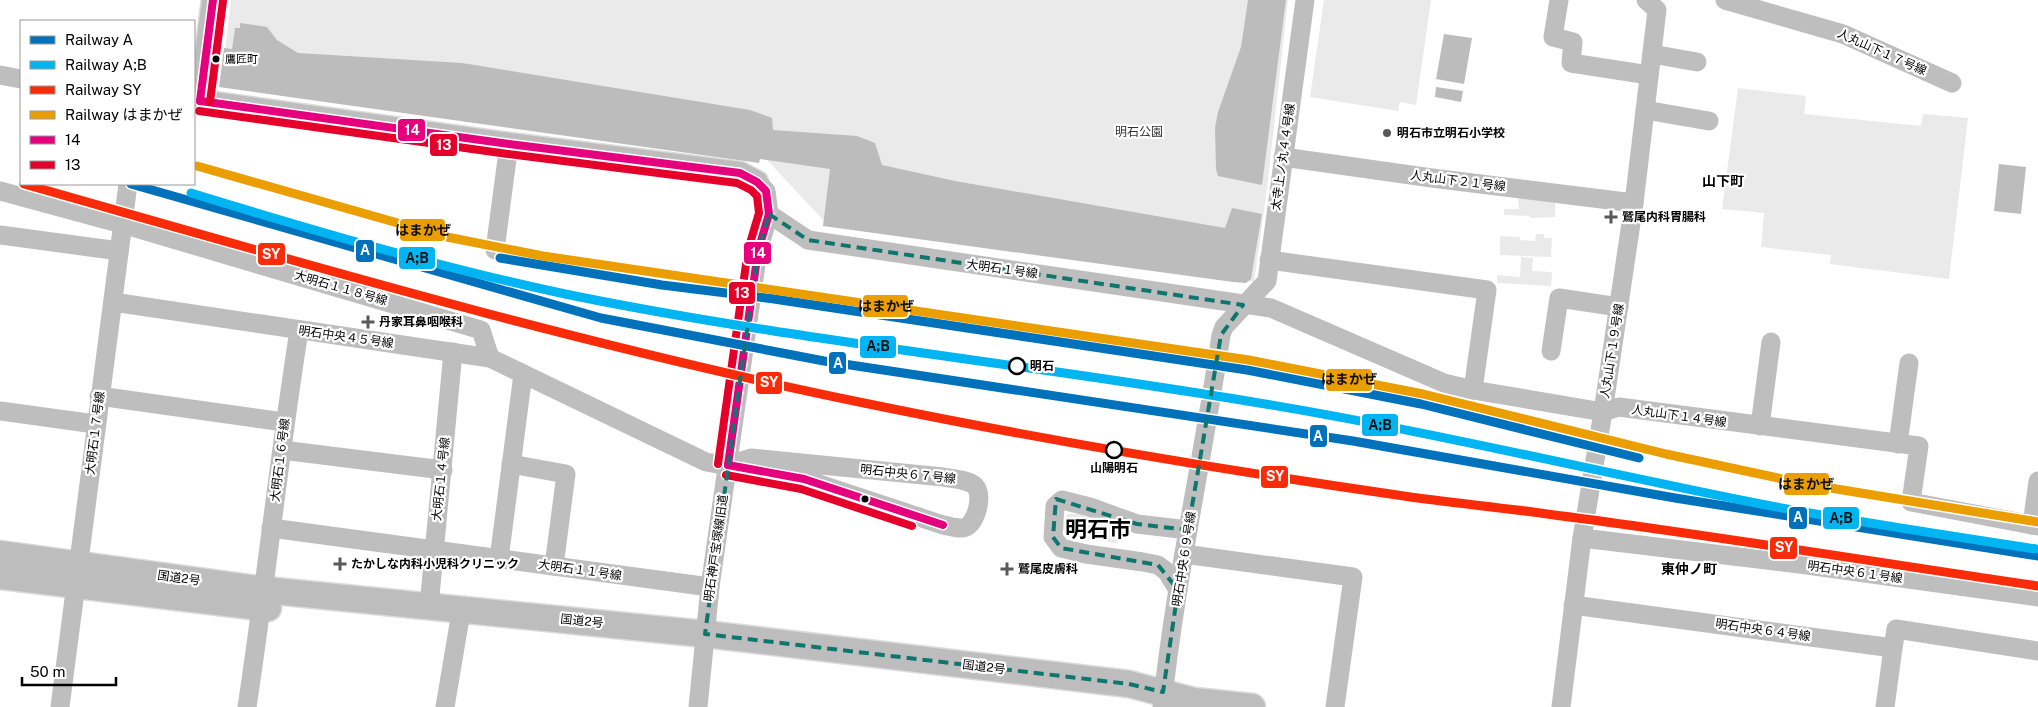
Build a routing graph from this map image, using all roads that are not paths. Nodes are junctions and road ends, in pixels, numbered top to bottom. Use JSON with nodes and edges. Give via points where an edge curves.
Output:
{"nodes":[{"id":1,"x":213,"y":0,"type":"edge"},
{"id":2,"x":1305,"y":0,"type":"edge"},
{"id":3,"x":1559,"y":0,"type":"edge"},
{"id":4,"x":1646,"y":0,"type":"edge"},
{"id":5,"x":1725,"y":0,"type":"edge"},
{"id":6,"x":1652,"y":54,"type":"junction"},
{"id":7,"x":1697,"y":62,"type":"dead end"},
{"id":8,"x":0,"y":75,"type":"edge"},
{"id":9,"x":1649,"y":75,"type":"junction"},
{"id":10,"x":20,"y":79,"type":"edge"},
{"id":11,"x":1952,"y":83,"type":"dead end"},
{"id":12,"x":197,"y":101,"type":"edge"},
{"id":13,"x":1645,"y":110,"type":"junction"},
{"id":14,"x":1710,"y":121,"type":"dead end"},
{"id":15,"x":509,"y":144,"type":"junction"},
{"id":16,"x":1283,"y":158,"type":"junction"},
{"id":17,"x":757,"y":182,"type":"joint"},
{"id":18,"x":128,"y":185,"type":"edge"},
{"id":19,"x":0,"y":192,"type":"edge"},
{"id":20,"x":1634,"y":203,"type":"junction"},
{"id":21,"x":769,"y":214,"type":"junction"},
{"id":22,"x":122,"y":224,"type":"junction"},
{"id":23,"x":0,"y":235,"type":"edge"},
{"id":24,"x":495,"y":250,"type":"dead end"},
{"id":25,"x":119,"y":251,"type":"junction"},
{"id":26,"x":1270,"y":260,"type":"junction"},
{"id":27,"x":113,"y":302,"type":"junction"},
{"id":28,"x":1243,"y":305,"type":"junction"},
{"id":29,"x":1619,"y":308,"type":"junction"},
{"id":30,"x":299,"y":331,"type":"junction"},
{"id":31,"x":1771,"y":342,"type":"dead end"},
{"id":32,"x":1551,"y":351,"type":"dead end"},
{"id":33,"x":453,"y":352,"type":"junction"},
{"id":34,"x":490,"y":358,"type":"junction"},
{"id":35,"x":1909,"y":363,"type":"dead end"},
{"id":36,"x":523,"y":374,"type":"junction"},
{"id":37,"x":1473,"y":390,"type":"junction"},
{"id":38,"x":99,"y":396,"type":"junction"},
{"id":39,"x":0,"y":411,"type":"edge"},
{"id":40,"x":1603,"y":412,"type":"junction"},
{"id":41,"x":284,"y":422,"type":"junction"},
{"id":42,"x":96,"y":424,"type":"junction"},
{"id":43,"x":1760,"y":426,"type":"junction"},
{"id":44,"x":1898,"y":444,"type":"junction"},
{"id":45,"x":282,"y":450,"type":"junction"},
{"id":46,"x":510,"y":464,"type":"junction"},
{"id":47,"x":728,"y":465,"type":"junction"},
{"id":48,"x":842,"y":467,"type":"junction"},
{"id":49,"x":443,"y":470,"type":"junction"},
{"id":50,"x":2038,"y":481,"type":"edge"},
{"id":51,"x":833,"y":490,"type":"junction"},
{"id":52,"x":2035,"y":525,"type":"edge"},
{"id":53,"x":271,"y":528,"type":"junction"},
{"id":54,"x":1188,"y":530,"type":"junction"},
{"id":55,"x":1582,"y":538,"type":"junction"},
{"id":56,"x":433,"y":550,"type":"junction"},
{"id":57,"x":0,"y":554,"type":"edge"},
{"id":58,"x":1184,"y":554,"type":"junction"},
{"id":59,"x":499,"y":559,"type":"junction"},
{"id":60,"x":554,"y":566,"type":"junction"},
{"id":61,"x":76,"y":575,"type":"junction"},
{"id":62,"x":0,"y":576,"type":"edge"},
{"id":63,"x":710,"y":587,"type":"junction"},
{"id":64,"x":1178,"y":590,"type":"junction"},
{"id":65,"x":2038,"y":598,"type":"edge"},
{"id":66,"x":264,"y":599,"type":"junction"},
{"id":67,"x":1573,"y":605,"type":"junction"},
{"id":68,"x":428,"y":606,"type":"junction"},
{"id":69,"x":459,"y":624,"type":"junction"},
{"id":70,"x":704,"y":642,"type":"junction"},
{"id":71,"x":1893,"y":648,"type":"junction"},
{"id":72,"x":2038,"y":651,"type":"edge"},
{"id":73,"x":1162,"y":700,"type":"edge"},
{"id":74,"x":60,"y":707,"type":"edge"},
{"id":75,"x":247,"y":707,"type":"edge"},
{"id":76,"x":445,"y":707,"type":"edge"},
{"id":77,"x":698,"y":707,"type":"edge"},
{"id":78,"x":1252,"y":707,"type":"edge"},
{"id":79,"x":1335,"y":707,"type":"edge"},
{"id":80,"x":1561,"y":707,"type":"edge"},
{"id":81,"x":1885,"y":707,"type":"edge"}],
"edges":[{"from":1,"to":12,"type":"main road"},
{"from":2,"to":16,"type":"street","name":"太寺上ノ丸４４号線"},
{"from":3,"to":9,"type":"street","via":[[1553,37],[1573,42],[1571,63]]},
{"from":4,"to":6,"type":"street","name":"人丸山下１９号線","via":[[1657,10]]},
{"from":5,"to":11,"type":"street","name":"人丸山下１７号線","via":[[1843,34]]},
{"from":6,"to":7,"type":"street"},
{"from":6,"to":9,"type":"street","name":"人丸山下１９号線"},
{"from":8,"to":10,"type":"street"},
{"from":9,"to":13,"type":"street","name":"人丸山下１９号線"},
{"from":12,"to":15,"type":"main road"},
{"from":13,"to":14,"type":"street"},
{"from":13,"to":20,"type":"street","name":"人丸山下１９号線"},
{"from":15,"to":17,"type":"main road","via":[[740,173]]},
{"from":15,"to":24,"type":"street"},
{"from":16,"to":20,"type":"street","name":"人丸山下２１号線"},
{"from":16,"to":26,"type":"street","name":"太寺上ノ丸４４号線"},
{"from":17,"to":21,"type":"street","name":"明石神戸宝塚線旧道","via":[[766,191]]},
{"from":18,"to":22,"type":"street"},
{"from":19,"to":22,"type":"street","name":"大明石１１８号線"},
{"from":20,"to":29,"type":"street","name":"人丸山下１９号線"},
{"from":21,"to":28,"type":"street","name":"大明石１号線","via":[[808,240]]},
{"from":21,"to":47,"type":"street","name":"明石神戸宝塚線旧道","via":[[758,251]]},
{"from":22,"to":25,"type":"street"},
{"from":22,"to":34,"type":"street","name":"大明石１１８号線","via":[[482,330]]},
{"from":23,"to":25,"type":"street"},
{"from":25,"to":27,"type":"street"},
{"from":26,"to":28,"type":"street","name":"太寺上ノ丸４４号線","via":[[1267,281]]},
{"from":26,"to":37,"type":"street","via":[[1487,290]]},
{"from":27,"to":30,"type":"street","name":"明石中央４５号線"},
{"from":27,"to":38,"type":"street","name":"大明石１７号線"},
{"from":28,"to":37,"type":"street","name":"人丸山下１４号線","via":[[1270,308],[1444,383]]},
{"from":28,"to":54,"type":"street","name":"明石中央６９号線","via":[[1221,335]]},
{"from":29,"to":32,"type":"street","via":[[1559,298]]},
{"from":29,"to":40,"type":"street","name":"人丸山下１９号線"},
{"from":30,"to":33,"type":"street","name":"明石中央４５号線"},
{"from":30,"to":41,"type":"street","name":"大明石１６号線"},
{"from":31,"to":43,"type":"street"},
{"from":33,"to":34,"type":"street","name":"明石中央４５号線"},
{"from":33,"to":49,"type":"street","name":"大明石１４号線"},
{"from":34,"to":36,"type":"street","name":"明石中央４５号線"},
{"from":35,"to":44,"type":"street"},
{"from":36,"to":46,"type":"street"},
{"from":36,"to":47,"type":"street","name":"明石中央４５号線","via":[[706,462]]},
{"from":37,"to":40,"type":"street","name":"人丸山下１４号線"},
{"from":38,"to":41,"type":"street"},
{"from":38,"to":42,"type":"street","name":"大明石１７号線"},
{"from":39,"to":42,"type":"street"},
{"from":40,"to":43,"type":"street","name":"人丸山下１４号線","via":[[1619,407]]},
{"from":40,"to":55,"type":"street","name":"人丸山下１９号線"},
{"from":41,"to":45,"type":"street","name":"大明石１６号線"},
{"from":42,"to":61,"type":"street","name":"大明石１７号線"},
{"from":43,"to":44,"type":"street","name":"人丸山下１４号線"},
{"from":44,"to":52,"type":"street","name":"人丸山下１４号線","via":[[1919,446],[1912,502]]},
{"from":45,"to":49,"type":"street"},
{"from":45,"to":53,"type":"street","name":"大明石１６号線"},
{"from":46,"to":59,"type":"street"},
{"from":46,"to":60,"type":"street","via":[[566,474]]},
{"from":47,"to":48,"type":"street","name":"明石中央６７号線","via":[[751,458]]},
{"from":47,"to":51,"type":"street","name":"明石中央６７号線","via":[[804,479]]},
{"from":47,"to":63,"type":"street","name":"明石神戸宝塚線旧道"},
{"from":48,"to":51,"type":"street","via":[[829,479]]},
{"from":48,"to":51,"type":"street","name":"明石中央６７号線","via":[[967,481],[978,490],[973,520],[964,528],[943,525]]},
{"from":49,"to":56,"type":"street","name":"大明石１４号線"},
{"from":50,"to":52,"type":"street"},
{"from":53,"to":56,"type":"street","name":"大明石１１号線"},
{"from":53,"to":66,"type":"street","name":"大明石１６号線"},
{"from":54,"to":58,"type":"street","name":"明石中央６９号線"},
{"from":54,"to":64,"type":"street","via":[[1137,524],[1062,500],[1055,506],[1053,537],[1061,548],[1158,566],[1167,572]]},
{"from":55,"to":65,"type":"street","name":"明石中央６１号線"},
{"from":55,"to":67,"type":"street","name":"人丸山下１９号線"},
{"from":56,"to":59,"type":"street","name":"大明石１１号線"},
{"from":56,"to":68,"type":"street","name":"大明石１４号線"},
{"from":57,"to":61,"type":"highway","name":"国道2号"},
{"from":58,"to":64,"type":"street","name":"明石中央６９号線"},
{"from":58,"to":79,"type":"street","via":[[1352,577]]},
{"from":59,"to":60,"type":"street","name":"大明石１１号線"},
{"from":60,"to":63,"type":"street","name":"大明石１１号線"},
{"from":61,"to":62,"type":"highway","name":"国道2号"},
{"from":61,"to":66,"type":"highway","name":"国道2号"},
{"from":61,"to":74,"type":"street","name":"大明石１７号線"},
{"from":63,"to":70,"type":"street","name":"明石神戸宝塚線旧道"},
{"from":64,"to":73,"type":"street","name":"明石中央６９号線"},
{"from":66,"to":68,"type":"highway","name":"国道2号"},
{"from":66,"to":69,"type":"highway","name":"国道2号"},
{"from":66,"to":75,"type":"street","name":"大明石１６号線"},
{"from":67,"to":71,"type":"street","name":"明石中央６４号線"},
{"from":67,"to":80,"type":"street","name":"人丸山下１９号線"},
{"from":68,"to":70,"type":"highway","name":"国道2号"},
{"from":69,"to":70,"type":"highway","name":"国道2号"},
{"from":69,"to":76,"type":"street"},
{"from":70,"to":73,"type":"highway","name":"国道2号","via":[[1129,684]]},
{"from":70,"to":77,"type":"street","name":"明石神戸宝塚線旧道"},
{"from":71,"to":72,"type":"street","via":[[1896,629]]},
{"from":71,"to":81,"type":"street"},
{"from":73,"to":78,"type":"highway","name":"国道2号"}]}
